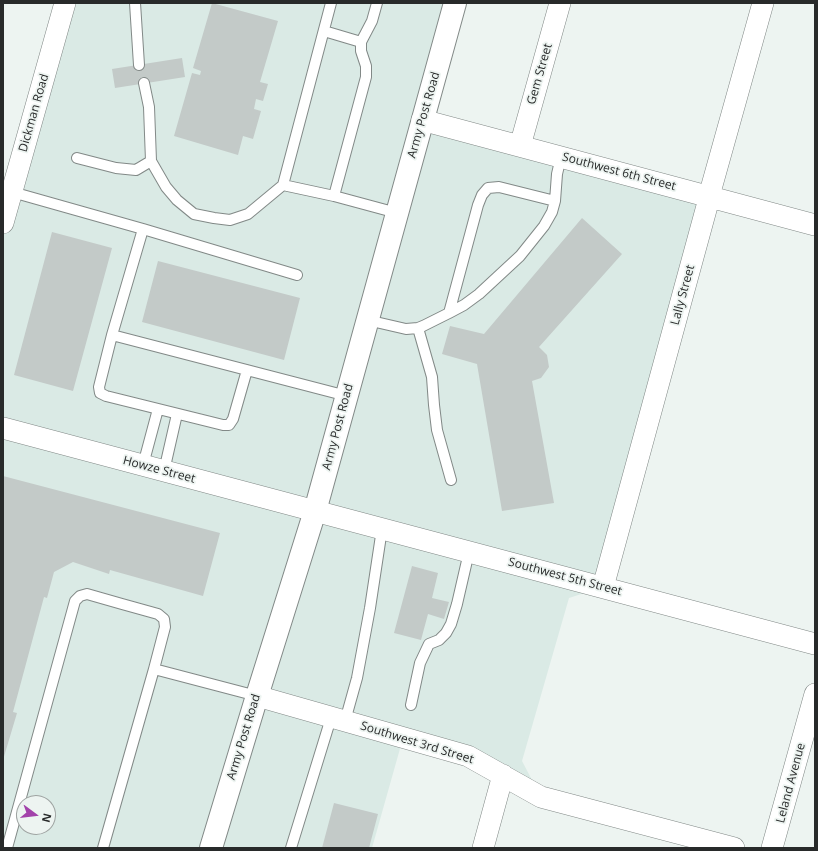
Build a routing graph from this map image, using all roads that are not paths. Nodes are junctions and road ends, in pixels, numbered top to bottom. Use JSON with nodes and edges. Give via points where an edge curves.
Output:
{"nodes":[{"id":1,"x":65,"y":3,"type":"edge"},
{"id":2,"x":135,"y":3,"type":"edge"},
{"id":3,"x":331,"y":3,"type":"edge"},
{"id":4,"x":377,"y":3,"type":"edge"},
{"id":5,"x":455,"y":3,"type":"edge"},
{"id":6,"x":560,"y":3,"type":"edge"},
{"id":7,"x":763,"y":3,"type":"edge"},
{"id":8,"x":324,"y":31,"type":"junction"},
{"id":9,"x":361,"y":42,"type":"junction"},
{"id":10,"x":139,"y":65,"type":"dead end"},
{"id":11,"x":144,"y":83,"type":"dead end"},
{"id":12,"x":422,"y":120,"type":"junction"},
{"id":13,"x":520,"y":146,"type":"junction"},
{"id":14,"x":561,"y":157,"type":"junction"},
{"id":15,"x":77,"y":158,"type":"dead end"},
{"id":16,"x":151,"y":161,"type":"junction"},
{"id":17,"x":283,"y":185,"type":"junction"},
{"id":18,"x":12,"y":192,"type":"junction"},
{"id":19,"x":334,"y":196,"type":"junction"},
{"id":20,"x":709,"y":196,"type":"junction"},
{"id":21,"x":555,"y":201,"type":"junction"},
{"id":22,"x":397,"y":213,"type":"junction"},
{"id":23,"x":3,"y":223,"type":"edge"},
{"id":24,"x":815,"y":225,"type":"edge"},
{"id":25,"x":142,"y":230,"type":"junction"},
{"id":26,"x":297,"y":275,"type":"dead end"},
{"id":27,"x":449,"y":313,"type":"junction"},
{"id":28,"x":367,"y":320,"type":"junction"},
{"id":29,"x":418,"y":328,"type":"junction"},
{"id":30,"x":112,"y":335,"type":"junction"},
{"id":31,"x":247,"y":370,"type":"junction"},
{"id":32,"x":347,"y":396,"type":"junction"},
{"id":33,"x":158,"y":409,"type":"junction"},
{"id":34,"x":177,"y":414,"type":"junction"},
{"id":35,"x":3,"y":429,"type":"edge"},
{"id":36,"x":143,"y":465,"type":"junction"},
{"id":37,"x":164,"y":471,"type":"junction"},
{"id":38,"x":452,"y":480,"type":"dead end"},
{"id":39,"x":315,"y":511,"type":"junction"},
{"id":40,"x":382,"y":529,"type":"junction"},
{"id":41,"x":469,"y":552,"type":"junction"},
{"id":42,"x":603,"y":587,"type":"junction"},
{"id":43,"x":815,"y":644,"type":"edge"},
{"id":44,"x":154,"y":669,"type":"junction"},
{"id":45,"x":815,"y":694,"type":"edge"},
{"id":46,"x":257,"y":696,"type":"junction"},
{"id":47,"x":411,"y":704,"type":"dead end"},
{"id":48,"x":338,"y":719,"type":"junction"},
{"id":49,"x":503,"y":775,"type":"junction"},
{"id":50,"x":7,"y":848,"type":"edge"},
{"id":51,"x":103,"y":848,"type":"edge"},
{"id":52,"x":211,"y":848,"type":"edge"},
{"id":53,"x":291,"y":848,"type":"edge"},
{"id":54,"x":483,"y":848,"type":"edge"},
{"id":55,"x":734,"y":848,"type":"edge"},
{"id":56,"x":772,"y":848,"type":"edge"}],
"edges":[{"from":1,"to":18,"type":"street","name":"Dickman Road"},
{"from":2,"to":10,"type":"lane"},
{"from":3,"to":8,"type":"lane"},
{"from":4,"to":9,"type":"lane","via":[[372,21]]},
{"from":5,"to":12,"type":"main road","name":"Army Post Road"},
{"from":6,"to":13,"type":"street","name":"Gem Street"},
{"from":7,"to":20,"type":"street","name":"Lally Street"},
{"from":8,"to":9,"type":"lane"},
{"from":8,"to":17,"type":"lane"},
{"from":9,"to":19,"type":"lane","via":[[366,77]]},
{"from":11,"to":16,"type":"lane"},
{"from":12,"to":13,"type":"street","name":"Southwest 6th Street"},
{"from":12,"to":22,"type":"main road","name":"Army Post Road"},
{"from":13,"to":14,"type":"street","name":"Southwest 6th Street"},
{"from":14,"to":20,"type":"street","name":"Southwest 6th Street"},
{"from":14,"to":21,"type":"lane"},
{"from":15,"to":16,"type":"lane","via":[[116,168],[136,170]]},
{"from":16,"to":17,"type":"lane","via":[[177,200],[194,214],[214,218],[230,220],[248,214]]},
{"from":17,"to":19,"type":"lane"},
{"from":18,"to":23,"type":"street","name":"Dickman Road"},
{"from":18,"to":25,"type":"lane"},
{"from":19,"to":22,"type":"lane"},
{"from":20,"to":24,"type":"street","name":"Southwest 6th Street"},
{"from":20,"to":42,"type":"street","name":"Lally Street"},
{"from":21,"to":27,"type":"lane","via":[[544,226],[520,256],[480,294]]},
{"from":21,"to":27,"type":"lane","via":[[499,187],[488,188],[478,205]]},
{"from":22,"to":28,"type":"main road","name":"Army Post Road"},
{"from":25,"to":26,"type":"lane"},
{"from":25,"to":30,"type":"lane"},
{"from":27,"to":29,"type":"lane"},
{"from":28,"to":29,"type":"lane","via":[[406,329]]},
{"from":28,"to":32,"type":"main road","name":"Army Post Road"},
{"from":29,"to":38,"type":"lane","via":[[432,377],[438,430]]},
{"from":30,"to":31,"type":"lane"},
{"from":30,"to":33,"type":"lane","via":[[99,387],[100,393]]},
{"from":31,"to":32,"type":"lane"},
{"from":31,"to":34,"type":"lane","via":[[233,420],[229,425]]},
{"from":32,"to":39,"type":"main road","name":"Army Post Road"},
{"from":33,"to":34,"type":"lane"},
{"from":33,"to":36,"type":"lane"},
{"from":34,"to":37,"type":"lane"},
{"from":35,"to":36,"type":"street","name":"Howze Street"},
{"from":36,"to":37,"type":"street","name":"Howze Street"},
{"from":37,"to":39,"type":"street","name":"Howze Street"},
{"from":39,"to":40,"type":"street","name":"Southwest 5th Street"},
{"from":39,"to":46,"type":"main road","name":"Army Post Road"},
{"from":40,"to":41,"type":"street","name":"Southwest 5th Street"},
{"from":40,"to":48,"type":"lane","via":[[357,678]]},
{"from":41,"to":42,"type":"street","name":"Southwest 5th Street"},
{"from":41,"to":47,"type":"lane","via":[[450,624],[439,640],[429,644],[420,663]]},
{"from":42,"to":43,"type":"street","name":"Southwest 5th Street"},
{"from":44,"to":46,"type":"lane"},
{"from":44,"to":50,"type":"lane","via":[[165,627],[164,619],[158,614],[87,594],[75,601]]},
{"from":44,"to":51,"type":"lane"},
{"from":45,"to":56,"type":"street","name":"Leland Avenue"},
{"from":46,"to":48,"type":"street","name":"Southwest 3rd Street"},
{"from":46,"to":52,"type":"main road","name":"Army Post Road"},
{"from":48,"to":49,"type":"street","name":"Southwest 3rd Street","via":[[468,756]]},
{"from":48,"to":53,"type":"lane"},
{"from":49,"to":54,"type":"street"},
{"from":49,"to":55,"type":"street","name":"Southwest 3rd Street","via":[[541,796]]}]}
